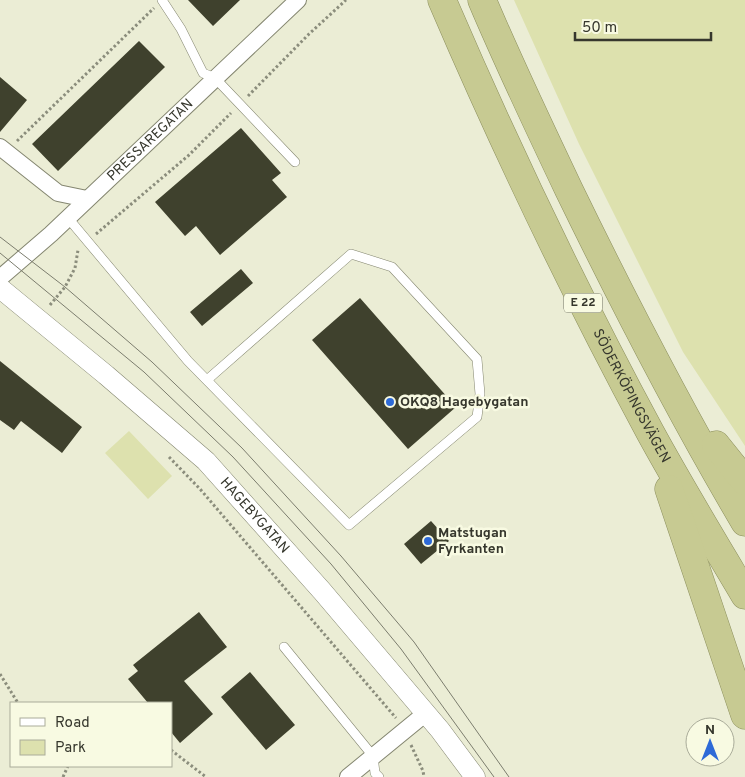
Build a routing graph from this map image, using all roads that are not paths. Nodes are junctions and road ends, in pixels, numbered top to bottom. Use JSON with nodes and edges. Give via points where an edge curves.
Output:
{"nodes":[{"id":1,"x":162,"y":0,"type":"edge"},
{"id":2,"x":298,"y":0,"type":"edge"},
{"id":3,"x":442,"y":0,"type":"edge"},
{"id":4,"x":482,"y":0,"type":"edge"},
{"id":5,"x":215,"y":78,"type":"junction"},
{"id":6,"x":3,"y":150,"type":"edge"},
{"id":7,"x":294,"y":162,"type":"dead end"},
{"id":8,"x":87,"y":199,"type":"junction"},
{"id":9,"x":68,"y":218,"type":"junction"},
{"id":10,"x":0,"y":278,"type":"edge"},
{"id":11,"x":0,"y":288,"type":"edge"},
{"id":12,"x":207,"y":380,"type":"junction"},
{"id":13,"x":670,"y":389,"type":"junction"},
{"id":14,"x":650,"y":433,"type":"junction"},
{"id":15,"x":745,"y":480,"type":"edge"},
{"id":16,"x":745,"y":522,"type":"edge"},
{"id":17,"x":745,"y":595,"type":"edge"},
{"id":18,"x":284,"y":647,"type":"dead end"},
{"id":19,"x":426,"y":712,"type":"junction"},
{"id":20,"x":745,"y":715,"type":"edge"},
{"id":21,"x":373,"y":756,"type":"junction"},
{"id":22,"x":348,"y":777,"type":"edge"},
{"id":23,"x":379,"y":777,"type":"edge"},
{"id":24,"x":475,"y":777,"type":"edge"}],
"edges":[{"from":1,"to":5,"type":"lane","via":[[203,72]]},
{"from":2,"to":5,"type":"street","name":"PRESSAREGATAN"},
{"from":3,"to":14,"type":"highway","name":"SÖDERKÖPINGSVÄGEN","number":"E 22","via":[[553,244]]},
{"from":4,"to":13,"type":"highway","number":"E 22","via":[[518,84],[612,279]]},
{"from":5,"to":7,"type":"lane"},
{"from":5,"to":8,"type":"street","name":"PRESSAREGATAN"},
{"from":6,"to":8,"type":"street","via":[[58,193]]},
{"from":8,"to":9,"type":"street","name":"PRESSAREGATAN"},
{"from":9,"to":10,"type":"street","name":"PRESSAREGATAN"},
{"from":9,"to":12,"type":"lane","via":[[188,362]]},
{"from":11,"to":19,"type":"street","name":"HAGEBYGATAN","via":[[206,461]]},
{"from":12,"to":12,"type":"lane","via":[[349,525],[476,417],[480,394],[477,359],[392,267],[351,254]]},
{"from":13,"to":15,"type":"highway"},
{"from":13,"to":16,"type":"highway","number":"E 22"},
{"from":14,"to":17,"type":"highway","name":"SÖDERKÖPINGSVÄGEN","number":"E 22"},
{"from":14,"to":20,"type":"highway"},
{"from":18,"to":21,"type":"lane"},
{"from":19,"to":21,"type":"street"},
{"from":19,"to":24,"type":"street","name":"HAGEBYGATAN"},
{"from":21,"to":22,"type":"street"},
{"from":21,"to":23,"type":"lane","via":[[375,773]]}]}
